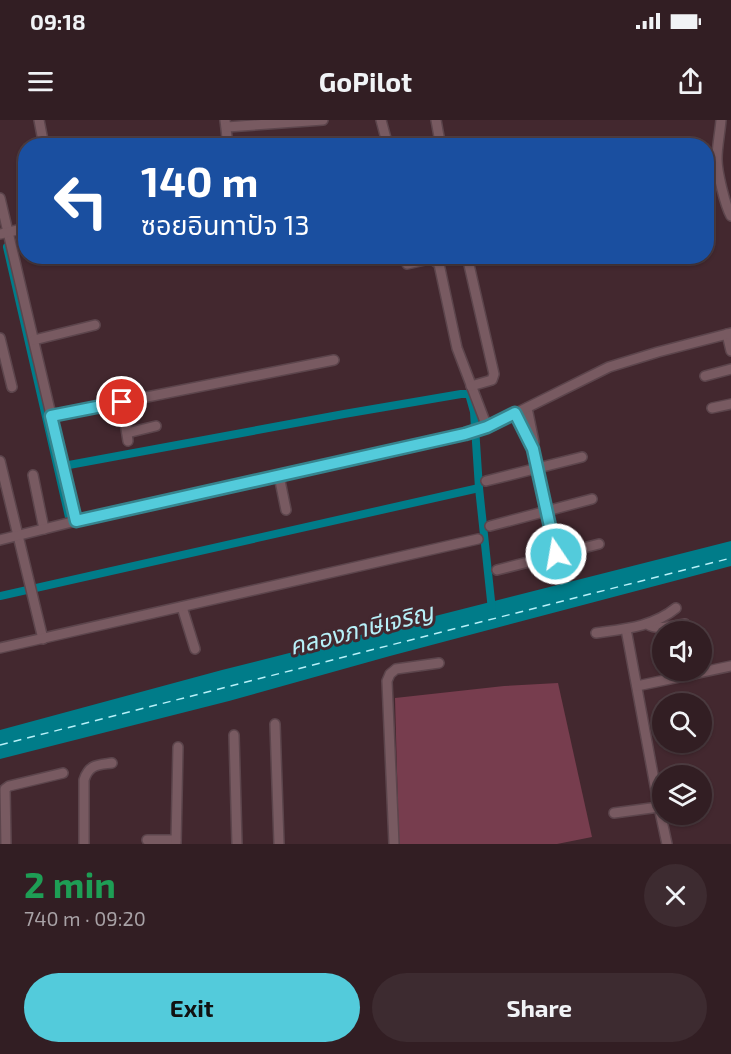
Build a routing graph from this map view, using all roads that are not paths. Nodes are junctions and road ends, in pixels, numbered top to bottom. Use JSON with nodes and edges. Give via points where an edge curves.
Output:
{"nodes":[{"id":1,"x":39,"y":120,"type":"edge"},
{"id":2,"x":322,"y":120,"type":"edge"},
{"id":3,"x":381,"y":120,"type":"edge"},
{"id":4,"x":436,"y":120,"type":"edge"},
{"id":5,"x":721,"y":120,"type":"edge"},
{"id":6,"x":249,"y":123,"type":"edge"},
{"id":7,"x":226,"y":124,"type":"edge"},
{"id":8,"x":42,"y":138,"type":"edge"},
{"id":9,"x":386,"y":138,"type":"edge"},
{"id":10,"x":440,"y":138,"type":"edge"},
{"id":11,"x":0,"y":198,"type":"edge"},
{"id":12,"x":731,"y":216,"type":"edge"},
{"id":13,"x":4,"y":233,"type":"edge"},
{"id":14,"x":439,"y":264,"type":"edge"},
{"id":15,"x":469,"y":264,"type":"edge"},
{"id":16,"x":95,"y":325,"type":"dead end"},
{"id":17,"x":729,"y":333,"type":"edge"},
{"id":18,"x":33,"y":340,"type":"junction"},
{"id":19,"x":0,"y":341,"type":"edge"},
{"id":20,"x":731,"y":351,"type":"edge"},
{"id":21,"x":334,"y":360,"type":"dead end"},
{"id":22,"x":731,"y":369,"type":"edge"},
{"id":23,"x":705,"y":376,"type":"dead end"},
{"id":24,"x":471,"y":386,"type":"junction"},
{"id":25,"x":12,"y":387,"type":"dead end"},
{"id":26,"x":122,"y":402,"type":"junction"},
{"id":27,"x":731,"y":404,"type":"edge"},
{"id":28,"x":527,"y":408,"type":"junction"},
{"id":29,"x":712,"y":408,"type":"dead end"},
{"id":30,"x":515,"y":413,"type":"junction"},
{"id":31,"x":51,"y":416,"type":"junction"},
{"id":32,"x":156,"y":426,"type":"dead end"},
{"id":33,"x":480,"y":430,"type":"junction"},
{"id":34,"x":533,"y":449,"type":"junction"},
{"id":35,"x":582,"y":457,"type":"dead end"},
{"id":36,"x":0,"y":461,"type":"edge"},
{"id":37,"x":538,"y":468,"type":"junction"},
{"id":38,"x":33,"y":475,"type":"dead end"},
{"id":39,"x":279,"y":476,"type":"junction"},
{"id":40,"x":486,"y":481,"type":"dead end"},
{"id":41,"x":592,"y":499,"type":"dead end"},
{"id":42,"x":286,"y":510,"type":"dead end"},
{"id":43,"x":547,"y":512,"type":"junction"},
{"id":44,"x":76,"y":521,"type":"junction"},
{"id":45,"x":490,"y":526,"type":"dead end"},
{"id":46,"x":44,"y":529,"type":"junction"},
{"id":47,"x":17,"y":535,"type":"junction"},
{"id":48,"x":478,"y":539,"type":"dead end"},
{"id":49,"x":0,"y":540,"type":"edge"},
{"id":50,"x":599,"y":544,"type":"dead end"},
{"id":51,"x":556,"y":554,"type":"junction"},
{"id":52,"x":497,"y":570,"type":"dead end"},
{"id":53,"x":182,"y":607,"type":"junction"},
{"id":54,"x":676,"y":608,"type":"dead end"},
{"id":55,"x":647,"y":624,"type":"junction"},
{"id":56,"x":652,"y":627,"type":"edge"},
{"id":57,"x":626,"y":629,"type":"junction"},
{"id":58,"x":596,"y":633,"type":"dead end"},
{"id":59,"x":43,"y":639,"type":"junction"},
{"id":60,"x":0,"y":648,"type":"edge"},
{"id":61,"x":195,"y":649,"type":"dead end"},
{"id":62,"x":439,"y":663,"type":"dead end"},
{"id":63,"x":731,"y":666,"type":"edge"},
{"id":64,"x":637,"y":686,"type":"junction"},
{"id":65,"x":274,"y":724,"type":"dead end"},
{"id":66,"x":234,"y":735,"type":"dead end"},
{"id":67,"x":178,"y":747,"type":"dead end"},
{"id":68,"x":112,"y":762,"type":"dead end"},
{"id":69,"x":652,"y":768,"type":"edge"},
{"id":70,"x":63,"y":773,"type":"dead end"},
{"id":71,"x":652,"y":808,"type":"edge"},
{"id":72,"x":614,"y":813,"type":"dead end"},
{"id":73,"x":663,"y":825,"type":"edge"},
{"id":74,"x":147,"y":840,"type":"dead end"},
{"id":75,"x":176,"y":842,"type":"edge"},
{"id":76,"x":6,"y":844,"type":"edge"},
{"id":77,"x":84,"y":844,"type":"edge"},
{"id":78,"x":237,"y":844,"type":"edge"},
{"id":79,"x":279,"y":844,"type":"edge"},
{"id":80,"x":394,"y":844,"type":"edge"},
{"id":81,"x":667,"y":844,"type":"edge"}],
"edges":[{"from":1,"to":8,"type":"street"},
{"from":2,"to":6,"type":"street"},
{"from":3,"to":9,"type":"street"},
{"from":4,"to":10,"type":"street"},
{"from":5,"to":12,"type":"street","via":[[717,167]]},
{"from":6,"to":7,"type":"street"},
{"from":11,"to":13,"type":"street"},
{"from":13,"to":18,"type":"street"},
{"from":14,"to":24,"type":"street","via":[[457,348]]},
{"from":15,"to":24,"type":"street","via":[[494,374],[492,380]]},
{"from":16,"to":18,"type":"street"},
{"from":17,"to":20,"type":"street"},
{"from":17,"to":28,"type":"street","via":[[609,367]]},
{"from":18,"to":31,"type":"street"},
{"from":19,"to":25,"type":"street"},
{"from":21,"to":26,"type":"street"},
{"from":22,"to":23,"type":"street"},
{"from":24,"to":33,"type":"street"},
{"from":26,"to":31,"type":"street"},
{"from":26,"to":32,"type":"street","via":[[128,437]]},
{"from":27,"to":29,"type":"street"},
{"from":28,"to":30,"type":"street"},
{"from":28,"to":34,"type":"street"},
{"from":30,"to":33,"type":"street"},
{"from":30,"to":34,"type":"street"},
{"from":31,"to":44,"type":"street"},
{"from":33,"to":39,"type":"street"},
{"from":34,"to":37,"type":"street"},
{"from":35,"to":37,"type":"street"},
{"from":36,"to":47,"type":"street"},
{"from":37,"to":40,"type":"street"},
{"from":37,"to":43,"type":"street"},
{"from":38,"to":46,"type":"street"},
{"from":39,"to":42,"type":"street"},
{"from":39,"to":44,"type":"street"},
{"from":41,"to":43,"type":"street"},
{"from":43,"to":45,"type":"street"},
{"from":43,"to":51,"type":"street"},
{"from":44,"to":46,"type":"street"},
{"from":46,"to":47,"type":"street"},
{"from":47,"to":49,"type":"street"},
{"from":47,"to":59,"type":"street"},
{"from":48,"to":53,"type":"street"},
{"from":50,"to":51,"type":"street"},
{"from":51,"to":52,"type":"street"},
{"from":53,"to":59,"type":"street"},
{"from":53,"to":61,"type":"street"},
{"from":54,"to":55,"type":"street"},
{"from":55,"to":56,"type":"street"},
{"from":55,"to":57,"type":"street"},
{"from":57,"to":58,"type":"street"},
{"from":57,"to":64,"type":"street"},
{"from":59,"to":60,"type":"street"},
{"from":62,"to":80,"type":"street","via":[[396,669],[387,681]]},
{"from":63,"to":64,"type":"street"},
{"from":64,"to":69,"type":"street"},
{"from":65,"to":79,"type":"street"},
{"from":66,"to":78,"type":"street"},
{"from":67,"to":75,"type":"street"},
{"from":68,"to":77,"type":"street","via":[[94,766],[84,780]]},
{"from":70,"to":76,"type":"street","via":[[5,789]]},
{"from":71,"to":72,"type":"street"},
{"from":73,"to":81,"type":"street"},
{"from":74,"to":75,"type":"street"}]}
